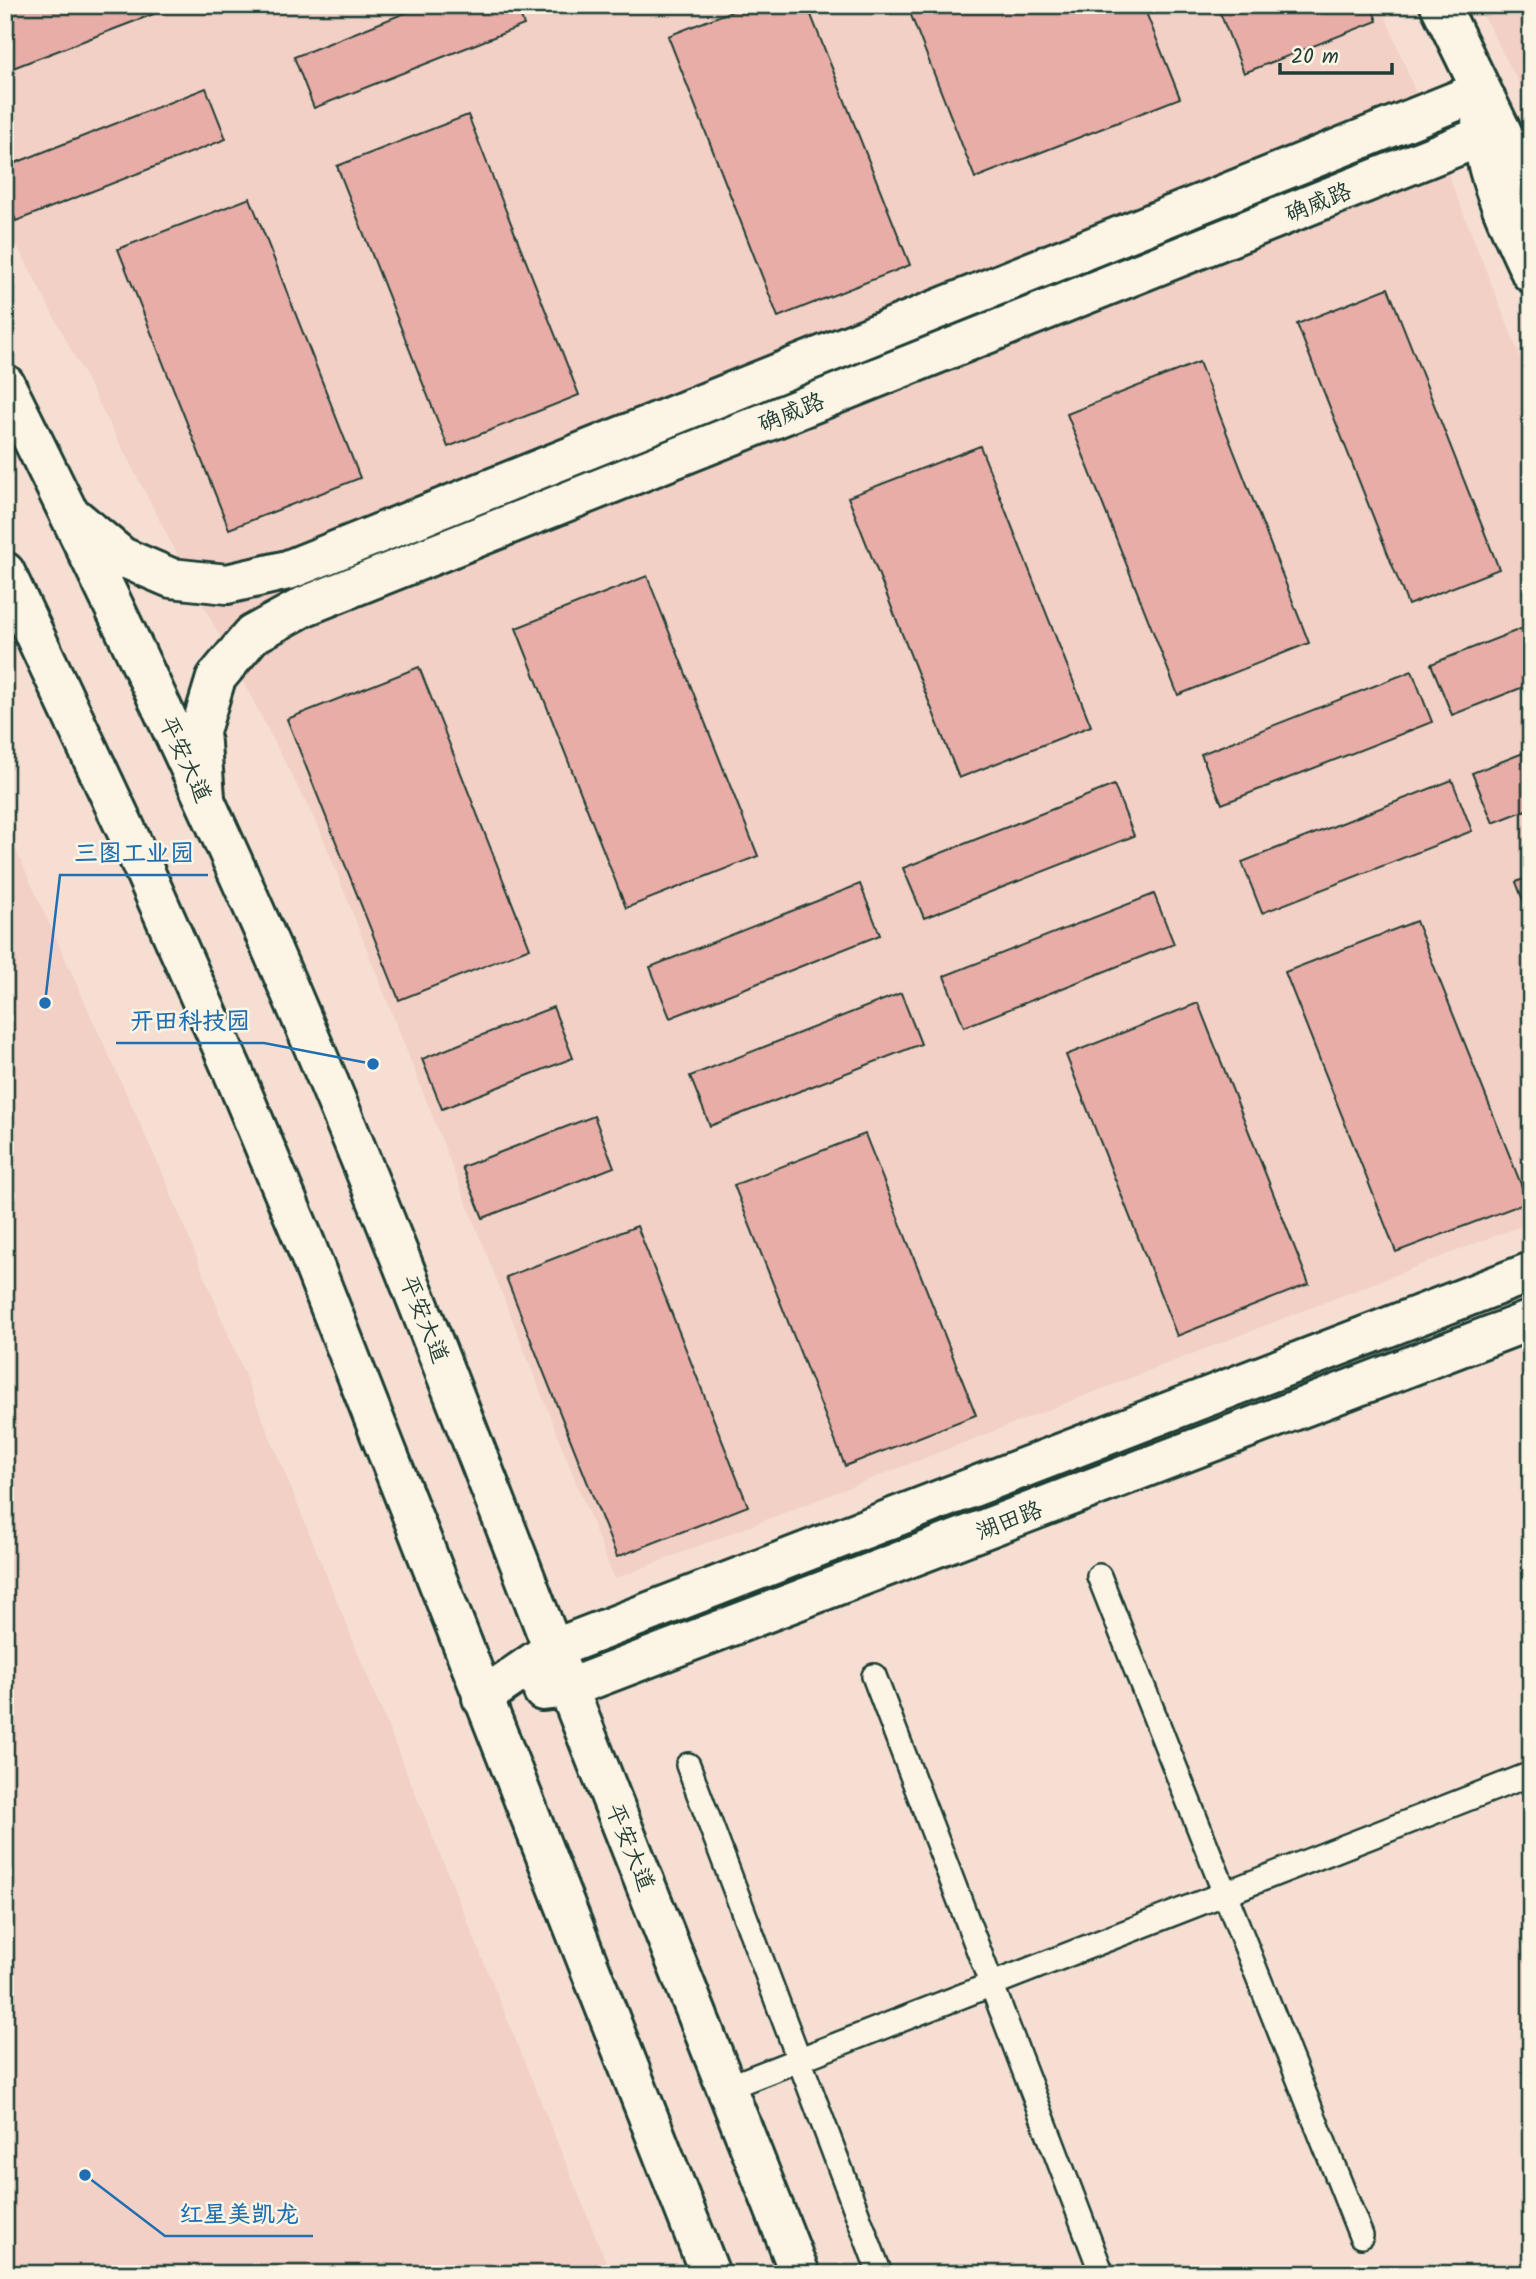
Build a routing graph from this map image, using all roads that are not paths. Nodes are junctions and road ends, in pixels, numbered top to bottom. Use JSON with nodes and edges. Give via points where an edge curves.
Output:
{"nodes":[{"id":1,"x":1440,"y":5,"type":"edge"},
{"id":2,"x":1481,"y":91,"type":"junction"},
{"id":3,"x":1490,"y":133,"type":"junction"},
{"id":4,"x":1531,"y":192,"type":"edge"},
{"id":5,"x":1531,"y":273,"type":"edge"},
{"id":6,"x":5,"y":384,"type":"edge"},
{"id":7,"x":69,"y":513,"type":"junction"},
{"id":8,"x":5,"y":572,"type":"edge"},
{"id":9,"x":205,"y":799,"type":"junction"},
{"id":10,"x":1531,"y":1272,"type":"edge"},
{"id":11,"x":1531,"y":1320,"type":"edge"},
{"id":12,"x":1099,"y":1576,"type":"dead end"},
{"id":13,"x":553,"y":1649,"type":"junction"},
{"id":14,"x":874,"y":1676,"type":"dead end"},
{"id":15,"x":569,"y":1688,"type":"junction"},
{"id":16,"x":482,"y":1698,"type":"junction"},
{"id":17,"x":688,"y":1765,"type":"dead end"},
{"id":18,"x":1531,"y":1774,"type":"edge"},
{"id":19,"x":1225,"y":1894,"type":"junction"},
{"id":20,"x":992,"y":1984,"type":"junction"},
{"id":21,"x":799,"y":2059,"type":"junction"},
{"id":22,"x":726,"y":2088,"type":"junction"},
{"id":23,"x":1361,"y":2236,"type":"dead end"},
{"id":24,"x":710,"y":2274,"type":"edge"},
{"id":25,"x":800,"y":2274,"type":"edge"},
{"id":26,"x":880,"y":2274,"type":"edge"},
{"id":27,"x":1102,"y":2274,"type":"edge"}],
"edges":[{"from":1,"to":2,"type":"street"},
{"from":2,"to":3,"type":"street"},
{"from":2,"to":7,"type":"street","name":"确威路","via":[[288,570],[227,584],[172,578],[122,557]]},
{"from":3,"to":4,"type":"street"},
{"from":3,"to":5,"type":"street","via":[[1489,169]]},
{"from":3,"to":9,"type":"street","name":"确威路","via":[[305,606],[252,635],[216,678],[200,731]]},
{"from":6,"to":7,"type":"street","name":"平安大道"},
{"from":7,"to":9,"type":"street","name":"平安大道"},
{"from":8,"to":16,"type":"street","via":[[134,846],[232,1069]]},
{"from":9,"to":13,"type":"street","name":"平安大道","via":[[382,1212]]},
{"from":10,"to":13,"type":"street","name":"湖田路"},
{"from":11,"to":15,"type":"street","name":"湖田路"},
{"from":12,"to":19,"type":"lane"},
{"from":13,"to":15,"type":"street","name":"平安大道"},
{"from":13,"to":16,"type":"street","name":"湖田路"},
{"from":14,"to":20,"type":"lane"},
{"from":15,"to":16,"type":"street","name":"湖田路"},
{"from":15,"to":22,"type":"street","name":"平安大道"},
{"from":16,"to":24,"type":"street"},
{"from":17,"to":21,"type":"lane"},
{"from":18,"to":19,"type":"lane"},
{"from":19,"to":20,"type":"lane"},
{"from":19,"to":23,"type":"lane"},
{"from":20,"to":21,"type":"lane"},
{"from":20,"to":27,"type":"lane"},
{"from":21,"to":22,"type":"lane"},
{"from":21,"to":26,"type":"lane"},
{"from":22,"to":25,"type":"street","name":"平安大道"}]}
